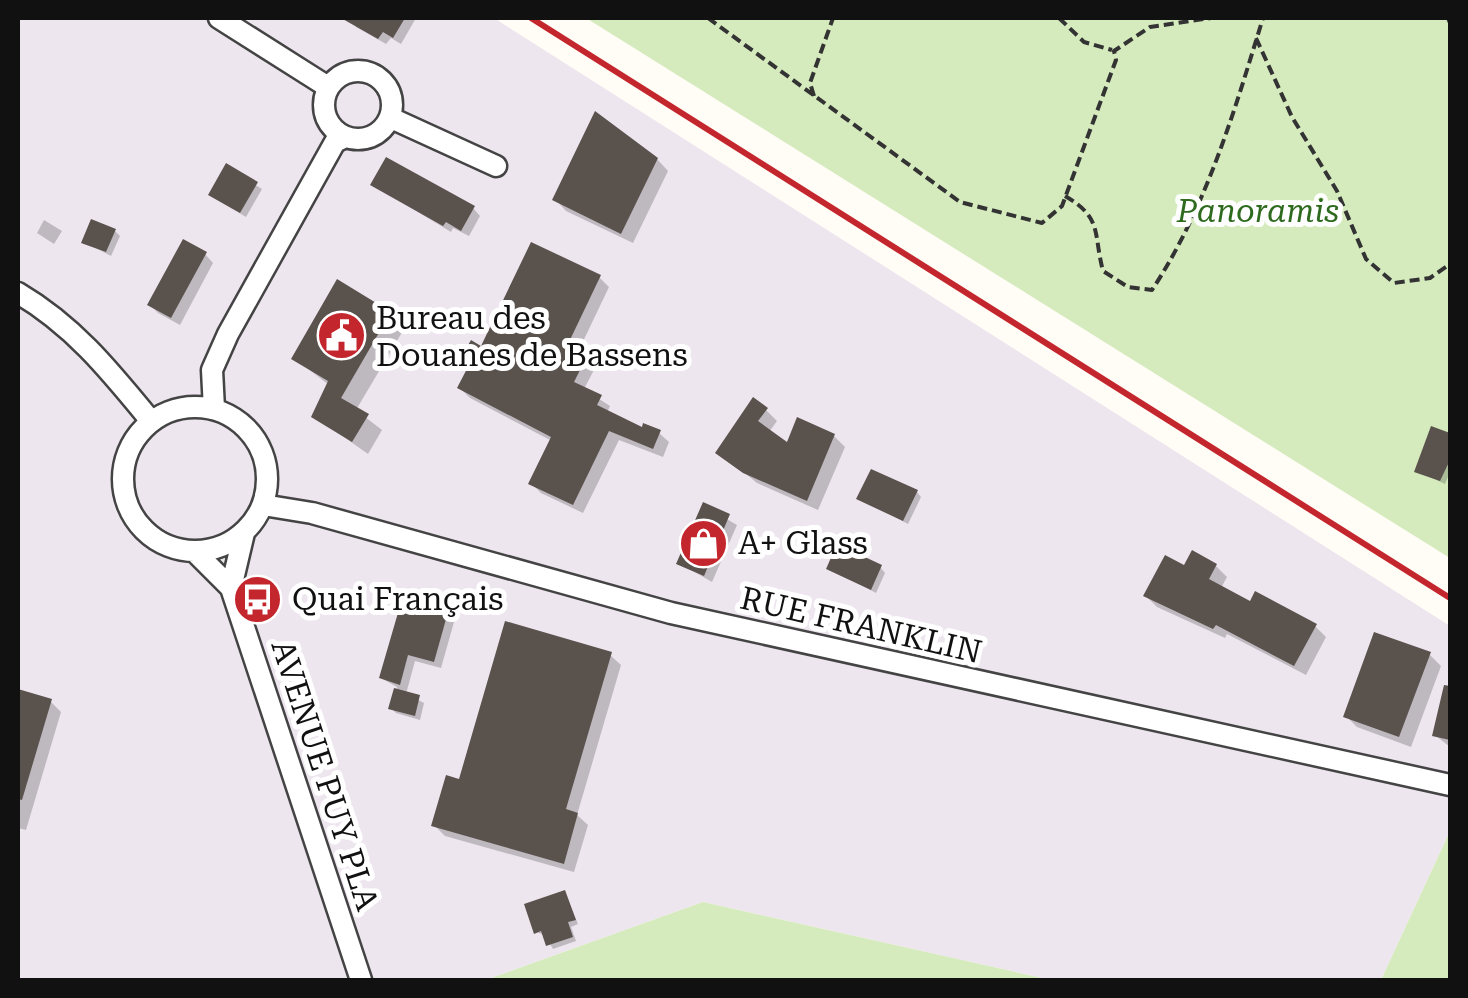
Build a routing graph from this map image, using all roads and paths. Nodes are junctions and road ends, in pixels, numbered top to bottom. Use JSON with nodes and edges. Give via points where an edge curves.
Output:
{"nodes":[{"id":1,"x":219,"y":18,"type":"edge"},
{"id":2,"x":708,"y":18,"type":"edge"},
{"id":3,"x":833,"y":18,"type":"edge"},
{"id":4,"x":1059,"y":18,"type":"edge"},
{"id":5,"x":1211,"y":18,"type":"edge"},
{"id":6,"x":1262,"y":18,"type":"edge"},
{"id":7,"x":1256,"y":38,"type":"junction"},
{"id":8,"x":1114,"y":51,"type":"junction"},
{"id":9,"x":328,"y":87,"type":"junction"},
{"id":10,"x":812,"y":95,"type":"junction"},
{"id":11,"x":392,"y":118,"type":"junction"},
{"id":12,"x":345,"y":137,"type":"junction"},
{"id":13,"x":496,"y":166,"type":"dead end"},
{"id":14,"x":1065,"y":196,"type":"junction"},
{"id":15,"x":1450,"y":264,"type":"edge"},
{"id":16,"x":18,"y":293,"type":"edge"},
{"id":17,"x":214,"y":409,"type":"junction"},
{"id":18,"x":151,"y":422,"type":"junction"},
{"id":19,"x":263,"y":505,"type":"junction"},
{"id":20,"x":244,"y":532,"type":"junction"},
{"id":21,"x":195,"y":552,"type":"junction"},
{"id":22,"x":231,"y":588,"type":"junction"},
{"id":23,"x":1450,"y":785,"type":"edge"},
{"id":24,"x":361,"y":980,"type":"edge"}],
"edges":[{"from":1,"to":9,"type":"street"},
{"from":2,"to":10,"type":"path"},
{"from":3,"to":10,"type":"path","via":[[810,83]]},
{"from":4,"to":8,"type":"path","via":[[1084,42]]},
{"from":5,"to":8,"type":"path","via":[[1150,26]]},
{"from":6,"to":7,"type":"path"},
{"from":7,"to":14,"type":"path","via":[[1228,135],[1182,245],[1152,290],[1128,287],[1103,270],[1088,208]]},
{"from":7,"to":15,"type":"path","via":[[1292,117],[1338,191],[1366,259],[1394,283],[1430,278]]},
{"from":8,"to":14,"type":"path"},
{"from":9,"to":11,"type":"street","via":[[349,71],[380,77],[393,96]]},
{"from":9,"to":12,"type":"street","via":[[327,120]]},
{"from":10,"to":14,"type":"path","via":[[960,202],[1042,224]]},
{"from":11,"to":12,"type":"street","via":[[368,139]]},
{"from":11,"to":13,"type":"street"},
{"from":12,"to":17,"type":"street","via":[[335,142],[228,334],[212,370]]},
{"from":16,"to":18,"type":"street","via":[[93,350]]},
{"from":17,"to":18,"type":"street","via":[[171,411]]},
{"from":17,"to":19,"type":"street","via":[[236,419],[259,446],[268,481]]},
{"from":18,"to":21,"type":"street","via":[[126,458],[126,502],[152,538]]},
{"from":19,"to":20,"type":"street"},
{"from":19,"to":23,"type":"street","name":"RUE FRANKLIN","via":[[689,618]]},
{"from":20,"to":21,"type":"street"},
{"from":20,"to":22,"type":"street"},
{"from":21,"to":22,"type":"street","name":"AVENUE PUY PLA"},
{"from":22,"to":24,"type":"street","name":"AVENUE PUY PLA"}]}
